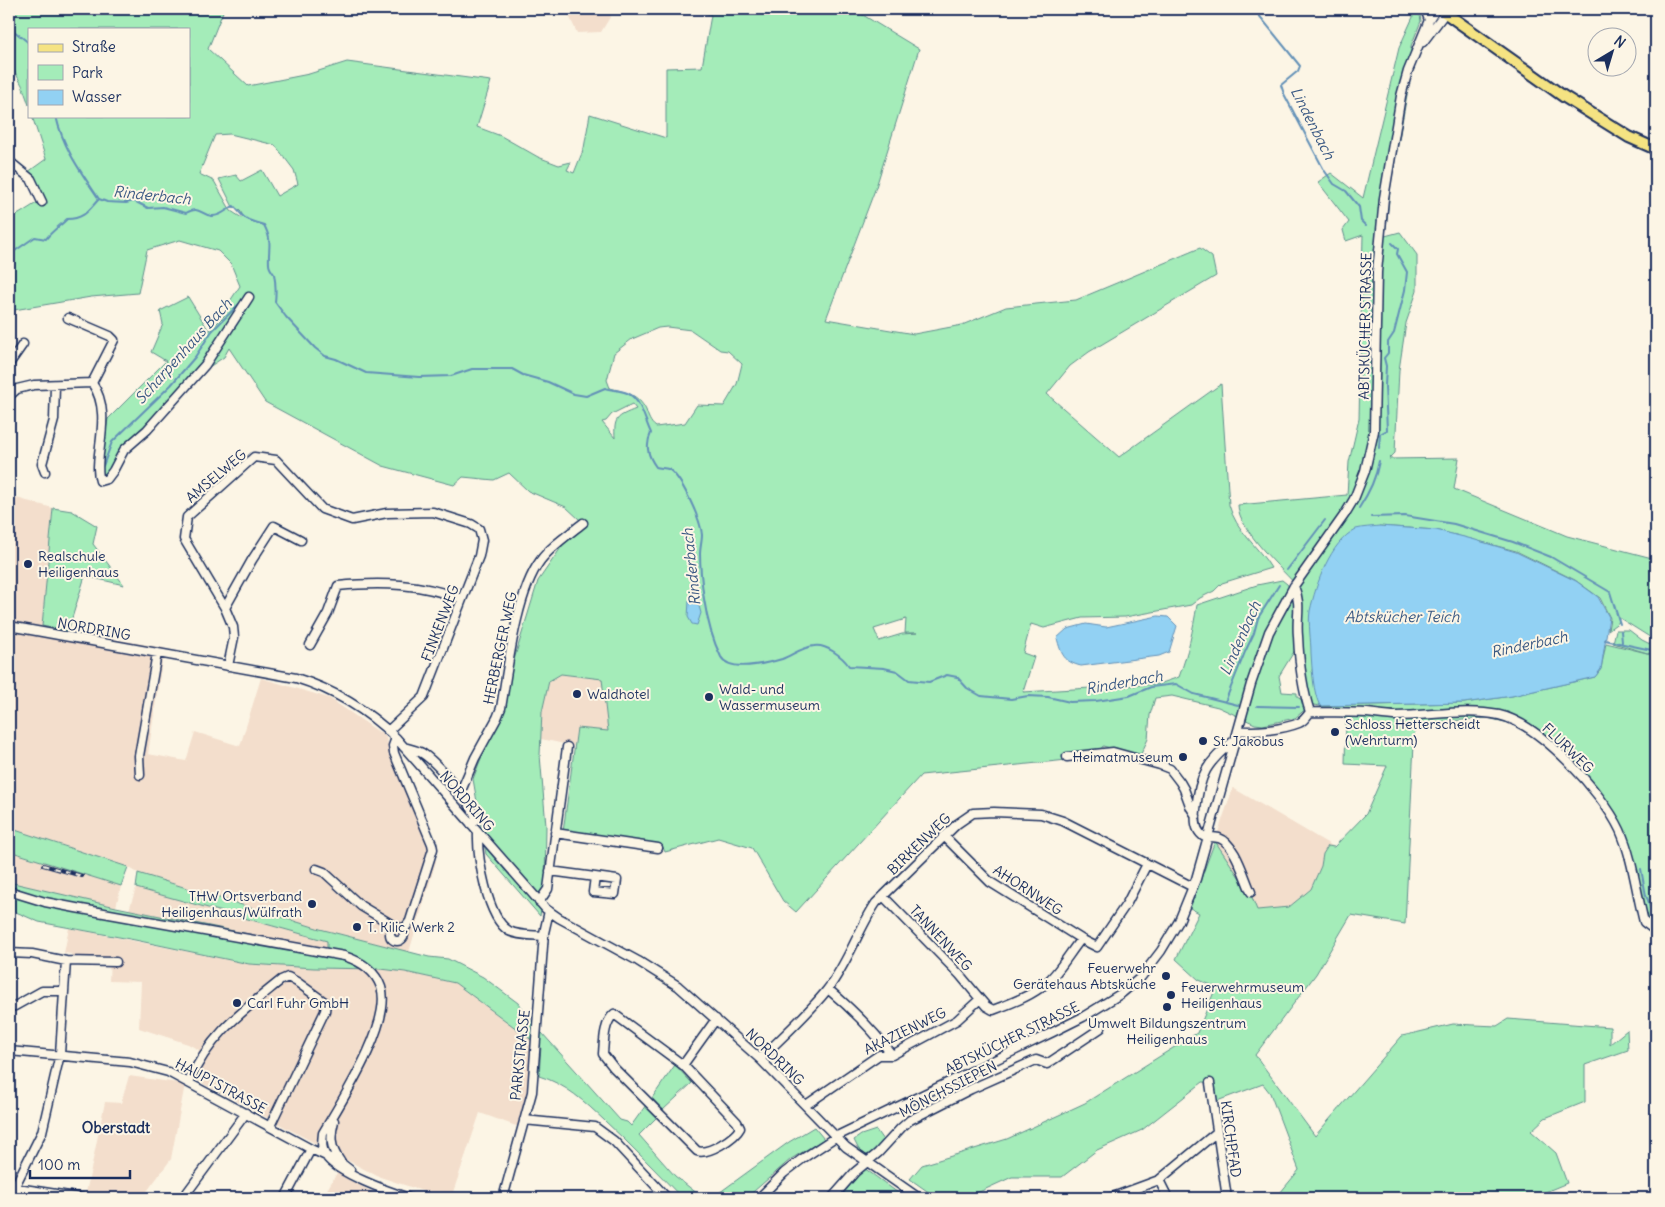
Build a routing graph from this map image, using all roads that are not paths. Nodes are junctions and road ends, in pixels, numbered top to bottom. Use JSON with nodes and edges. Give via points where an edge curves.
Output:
{"nodes":[{"id":1,"x":1425,"y":9,"type":"edge"},
{"id":2,"x":1440,"y":10,"type":"edge"},
{"id":3,"x":1429,"y":20,"type":"junction"},
{"id":4,"x":1417,"y":49,"type":"junction"},
{"id":5,"x":1656,"y":149,"type":"edge"},
{"id":6,"x":9,"y":161,"type":"edge"},
{"id":7,"x":42,"y":202,"type":"dead end"},
{"id":8,"x":249,"y":297,"type":"dead end"},
{"id":9,"x":68,"y":318,"type":"dead end"},
{"id":10,"x":23,"y":344,"type":"dead end"},
{"id":11,"x":9,"y":364,"type":"edge"},
{"id":12,"x":9,"y":383,"type":"edge"},
{"id":13,"x":92,"y":383,"type":"junction"},
{"id":14,"x":55,"y":386,"type":"junction"},
{"id":15,"x":16,"y":389,"type":"junction"},
{"id":16,"x":9,"y":396,"type":"edge"},
{"id":17,"x":45,"y":472,"type":"dead end"},
{"id":18,"x":460,"y":520,"type":"joint"},
{"id":19,"x":583,"y":523,"type":"dead end"},
{"id":20,"x":300,"y":540,"type":"dead end"},
{"id":21,"x":1294,"y":586,"type":"junction"},
{"id":22,"x":462,"y":599,"type":"junction"},
{"id":23,"x":225,"y":608,"type":"junction"},
{"id":24,"x":9,"y":626,"type":"edge"},
{"id":25,"x":310,"y":645,"type":"dead end"},
{"id":26,"x":157,"y":653,"type":"junction"},
{"id":27,"x":228,"y":666,"type":"junction"},
{"id":28,"x":1310,"y":712,"type":"junction"},
{"id":29,"x":388,"y":730,"type":"junction"},
{"id":30,"x":1238,"y":730,"type":"junction"},
{"id":31,"x":396,"y":738,"type":"junction"},
{"id":32,"x":1236,"y":740,"type":"junction"},
{"id":33,"x":404,"y":747,"type":"junction"},
{"id":34,"x":567,"y":747,"type":"dead end"},
{"id":35,"x":1067,"y":757,"type":"dead end"},
{"id":36,"x":140,"y":775,"type":"dead end"},
{"id":37,"x":460,"y":791,"type":"junction"},
{"id":38,"x":1196,"y":816,"type":"junction"},
{"id":39,"x":471,"y":824,"type":"junction"},
{"id":40,"x":478,"y":832,"type":"junction"},
{"id":41,"x":555,"y":833,"type":"junction"},
{"id":42,"x":944,"y":836,"type":"junction"},
{"id":43,"x":1208,"y":837,"type":"junction"},
{"id":44,"x":658,"y":848,"type":"dead end"},
{"id":45,"x":1147,"y":864,"type":"junction"},
{"id":46,"x":316,"y":869,"type":"dead end"},
{"id":47,"x":550,"y":871,"type":"junction"},
{"id":48,"x":595,"y":877,"type":"dead end"},
{"id":49,"x":1193,"y":887,"type":"junction"},
{"id":50,"x":9,"y":891,"type":"edge"},
{"id":51,"x":1251,"y":892,"type":"dead end"},
{"id":52,"x":883,"y":896,"type":"junction"},
{"id":53,"x":539,"y":902,"type":"junction"},
{"id":54,"x":549,"y":911,"type":"junction"},
{"id":55,"x":1656,"y":931,"type":"edge"},
{"id":56,"x":544,"y":936,"type":"junction"},
{"id":57,"x":1081,"y":939,"type":"junction"},
{"id":58,"x":9,"y":953,"type":"edge"},
{"id":59,"x":66,"y":960,"type":"junction"},
{"id":60,"x":116,"y":962,"type":"dead end"},
{"id":61,"x":828,"y":989,"type":"junction"},
{"id":62,"x":64,"y":990,"type":"junction"},
{"id":63,"x":980,"y":999,"type":"junction"},
{"id":64,"x":9,"y":1007,"type":"edge"},
{"id":65,"x":716,"y":1019,"type":"junction"},
{"id":66,"x":1101,"y":1028,"type":"dead end"},
{"id":67,"x":9,"y":1051,"type":"edge"},
{"id":68,"x":60,"y":1054,"type":"junction"},
{"id":69,"x":892,"y":1055,"type":"junction"},
{"id":70,"x":760,"y":1059,"type":"junction"},
{"id":71,"x":683,"y":1065,"type":"junction"},
{"id":72,"x":190,"y":1082,"type":"junction"},
{"id":73,"x":1210,"y":1082,"type":"dead end"},
{"id":74,"x":806,"y":1106,"type":"junction"},
{"id":75,"x":336,"y":1110,"type":"junction"},
{"id":76,"x":246,"y":1113,"type":"junction"},
{"id":77,"x":524,"y":1120,"type":"junction"},
{"id":78,"x":270,"y":1126,"type":"junction"},
{"id":79,"x":1217,"y":1132,"type":"junction"},
{"id":80,"x":837,"y":1136,"type":"junction"},
{"id":81,"x":311,"y":1149,"type":"junction"},
{"id":82,"x":326,"y":1156,"type":"junction"},
{"id":83,"x":867,"y":1162,"type":"junction"},
{"id":84,"x":341,"y":1163,"type":"junction"},
{"id":85,"x":358,"y":1177,"type":"junction"},
{"id":86,"x":1160,"y":1180,"type":"junction"},
{"id":87,"x":11,"y":1187,"type":"edge"},
{"id":88,"x":9,"y":1198,"type":"edge"},
{"id":89,"x":82,"y":1198,"type":"edge"},
{"id":90,"x":183,"y":1198,"type":"edge"},
{"id":91,"x":285,"y":1198,"type":"edge"},
{"id":92,"x":409,"y":1198,"type":"edge"},
{"id":93,"x":504,"y":1198,"type":"edge"},
{"id":94,"x":667,"y":1198,"type":"edge"},
{"id":95,"x":758,"y":1198,"type":"edge"},
{"id":96,"x":832,"y":1198,"type":"edge"},
{"id":97,"x":919,"y":1198,"type":"edge"},
{"id":98,"x":1110,"y":1198,"type":"edge"},
{"id":99,"x":1168,"y":1198,"type":"edge"},
{"id":100,"x":1227,"y":1198,"type":"edge"}],
"edges":[{"from":1,"to":3,"type":"street"},
{"from":2,"to":3,"type":"street","name":"ABTSKÜCHER STRASSE"},
{"from":2,"to":4,"type":"street","name":"ABTSKÜCHER STRASSE"},
{"from":2,"to":5,"type":"main road","via":[[1590,114]]},
{"from":3,"to":4,"type":"street","name":"ABTSKÜCHER STRASSE"},
{"from":4,"to":21,"type":"street","name":"ABTSKÜCHER STRASSE","via":[[1401,96],[1380,235],[1376,407],[1370,454],[1346,514]]},
{"from":6,"to":7,"type":"street","via":[[31,179]]},
{"from":8,"to":13,"type":"street","via":[[205,365],[147,430],[124,450],[108,479],[100,481],[97,472],[103,422],[100,393]]},
{"from":9,"to":13,"type":"street","via":[[114,340]]},
{"from":10,"to":11,"type":"street"},
{"from":12,"to":15,"type":"street"},
{"from":13,"to":14,"type":"street"},
{"from":14,"to":15,"type":"street"},
{"from":14,"to":17,"type":"street","via":[[54,420],[42,464]]},
{"from":15,"to":16,"type":"street"},
{"from":18,"to":22,"type":"street","name":"FINKENWEG","via":[[479,529],[482,540]]},
{"from":18,"to":23,"type":"street","name":"AMSELWEG","via":[[433,512],[386,513],[352,520],[322,509],[276,460],[254,457],[187,517],[184,539]]},
{"from":19,"to":37,"type":"street","name":"HERBERGER WEG","via":[[551,549],[529,579],[501,708]]},
{"from":20,"to":23,"type":"street","via":[[274,526]]},
{"from":21,"to":28,"type":"street","via":[[1299,600],[1299,652]]},
{"from":21,"to":30,"type":"street","name":"ABTSKÜCHER STRASSE","via":[[1269,632]]},
{"from":22,"to":25,"type":"street","via":[[425,587],[338,586],[328,613]]},
{"from":22,"to":29,"type":"street","name":"FINKENWEG","via":[[424,697]]},
{"from":23,"to":27,"type":"street","name":"AMSELWEG","via":[[234,637]]},
{"from":24,"to":26,"type":"street","name":"NORDRING"},
{"from":26,"to":27,"type":"street","name":"NORDRING"},
{"from":26,"to":36,"type":"street","via":[[139,756]]},
{"from":27,"to":29,"type":"street","name":"NORDRING","via":[[315,684],[353,703]]},
{"from":28,"to":30,"type":"street","via":[[1298,723],[1266,730]]},
{"from":28,"to":55,"type":"street","name":"FLURWEG","via":[[1396,716],[1470,711],[1500,715],[1537,734],[1583,778],[1620,830],[1644,922]]},
{"from":29,"to":31,"type":"street","name":"NORDRING"},
{"from":30,"to":32,"type":"street","name":"ABTSKÜCHER STRASSE"},
{"from":31,"to":33,"type":"street","name":"NORDRING"},
{"from":31,"to":46,"type":"street","via":[[394,753],[433,849],[410,921],[400,929],[367,910],[324,872]]},
{"from":32,"to":38,"type":"street","via":[[1203,775]]},
{"from":32,"to":43,"type":"street","name":"ABTSKÜCHER STRASSE"},
{"from":33,"to":37,"type":"street","via":[[425,755]]},
{"from":33,"to":39,"type":"street","name":"NORDRING"},
{"from":34,"to":41,"type":"street"},
{"from":35,"to":38,"type":"street","via":[[1113,752],[1170,769],[1184,788]]},
{"from":37,"to":39,"type":"street","via":[[476,814],[476,820]]},
{"from":38,"to":43,"type":"street","via":[[1197,829]]},
{"from":39,"to":40,"type":"street","name":"NORDRING"},
{"from":40,"to":53,"type":"street","name":"NORDRING"},
{"from":40,"to":56,"type":"street","via":[[489,899],[499,921],[516,934]]},
{"from":41,"to":44,"type":"street"},
{"from":41,"to":47,"type":"street"},
{"from":42,"to":45,"type":"street","name":"BIRKENWEG","via":[[973,813],[1041,814],[1063,821]]},
{"from":42,"to":52,"type":"street","name":"BIRKENWEG"},
{"from":42,"to":57,"type":"street","name":"AHORNWEG","via":[[990,882]]},
{"from":43,"to":49,"type":"street","name":"ABTSKÜCHER STRASSE"},
{"from":43,"to":51,"type":"street","via":[[1227,843]]},
{"from":45,"to":49,"type":"street","name":"BIRKENWEG"},
{"from":45,"to":57,"type":"street","via":[[1127,903],[1097,947]]},
{"from":47,"to":48,"type":"street"},
{"from":47,"to":53,"type":"street","via":[[548,889]]},
{"from":49,"to":80,"type":"street","name":"ABTSKÜCHER STRASSE","via":[[1179,921],[1161,951],[1141,977],[1122,993],[1083,1017]]},
{"from":50,"to":75,"type":"street","via":[[45,902],[344,956],[363,964],[381,986],[382,1008],[367,1053]]},
{"from":52,"to":61,"type":"street","name":"BIRKENWEG","via":[[866,918],[847,959]]},
{"from":52,"to":63,"type":"street","name":"TANNENWEG"},
{"from":53,"to":54,"type":"street","name":"NORDRING"},
{"from":54,"to":56,"type":"street","name":"PARKSTRASSE"},
{"from":54,"to":65,"type":"street","name":"NORDRING","via":[[658,973]]},
{"from":56,"to":77,"type":"street","name":"PARKSTRASSE","via":[[532,1092]]},
{"from":57,"to":63,"type":"street","via":[[1041,988],[989,1008]]},
{"from":58,"to":59,"type":"street"},
{"from":59,"to":60,"type":"street"},
{"from":59,"to":62,"type":"street"},
{"from":61,"to":69,"type":"street","via":[[863,1021]]},
{"from":61,"to":70,"type":"street","name":"BIRKENWEG"},
{"from":62,"to":64,"type":"street","via":[[42,991]]},
{"from":62,"to":68,"type":"street"},
{"from":63,"to":69,"type":"street","name":"AKAZIENWEG","via":[[957,1020]]},
{"from":65,"to":70,"type":"street","name":"NORDRING"},
{"from":65,"to":71,"type":"street"},
{"from":66,"to":83,"type":"street","name":"MÖNCHSSIEPEN","via":[[1047,1064],[1036,1060],[910,1120]]},
{"from":67,"to":68,"type":"street","name":"HAUPTSTRASSE"},
{"from":68,"to":72,"type":"street","name":"HAUPTSTRASSE","via":[[137,1063]]},
{"from":68,"to":87,"type":"street","via":[[42,1132]]},
{"from":69,"to":74,"type":"street","name":"AKAZIENWEG","via":[[879,1055]]},
{"from":70,"to":74,"type":"street","name":"NORDRING"},
{"from":71,"to":71,"type":"street","via":[[738,1122],[740,1128],[738,1134],[702,1153],[603,1054],[604,1033],[610,1018],[614,1014]]},
{"from":72,"to":76,"type":"street","name":"HAUPTSTRASSE"},
{"from":72,"to":78,"type":"street","via":[[204,1054],[229,1022],[281,980],[288,978],[297,982],[326,1004],[325,1011]]},
{"from":73,"to":79,"type":"street","name":"KIRCHPFAD"},
{"from":74,"to":80,"type":"street","name":"NORDRING"},
{"from":75,"to":82,"type":"street","via":[[323,1133],[322,1146]]},
{"from":75,"to":84,"type":"street","via":[[331,1132],[332,1146]]},
{"from":76,"to":78,"type":"street","name":"HAUPTSTRASSE"},
{"from":76,"to":90,"type":"street"},
{"from":77,"to":93,"type":"street","name":"PARKSTRASSE"},
{"from":77,"to":94,"type":"street","via":[[595,1127],[606,1133]]},
{"from":78,"to":81,"type":"street","name":"HAUPTSTRASSE"},
{"from":79,"to":86,"type":"street"},
{"from":79,"to":100,"type":"street","name":"KIRCHPFAD"},
{"from":80,"to":83,"type":"street","name":"NORDRING"},
{"from":80,"to":95,"type":"street","name":"ABTSKÜCHER STRASSE","via":[[796,1164]]},
{"from":81,"to":82,"type":"street","name":"HAUPTSTRASSE"},
{"from":81,"to":91,"type":"street"},
{"from":82,"to":84,"type":"street","name":"HAUPTSTRASSE"},
{"from":82,"to":85,"type":"street","name":"HAUPTSTRASSE","via":[[336,1167]]},
{"from":83,"to":96,"type":"street"},
{"from":83,"to":97,"type":"street","name":"NORDRING"},
{"from":84,"to":85,"type":"street","name":"HAUPTSTRASSE"},
{"from":85,"to":92,"type":"street","name":"HAUPTSTRASSE"},
{"from":86,"to":98,"type":"street"},
{"from":86,"to":99,"type":"street"},
{"from":87,"to":88,"type":"street"},
{"from":87,"to":89,"type":"street"}]}
